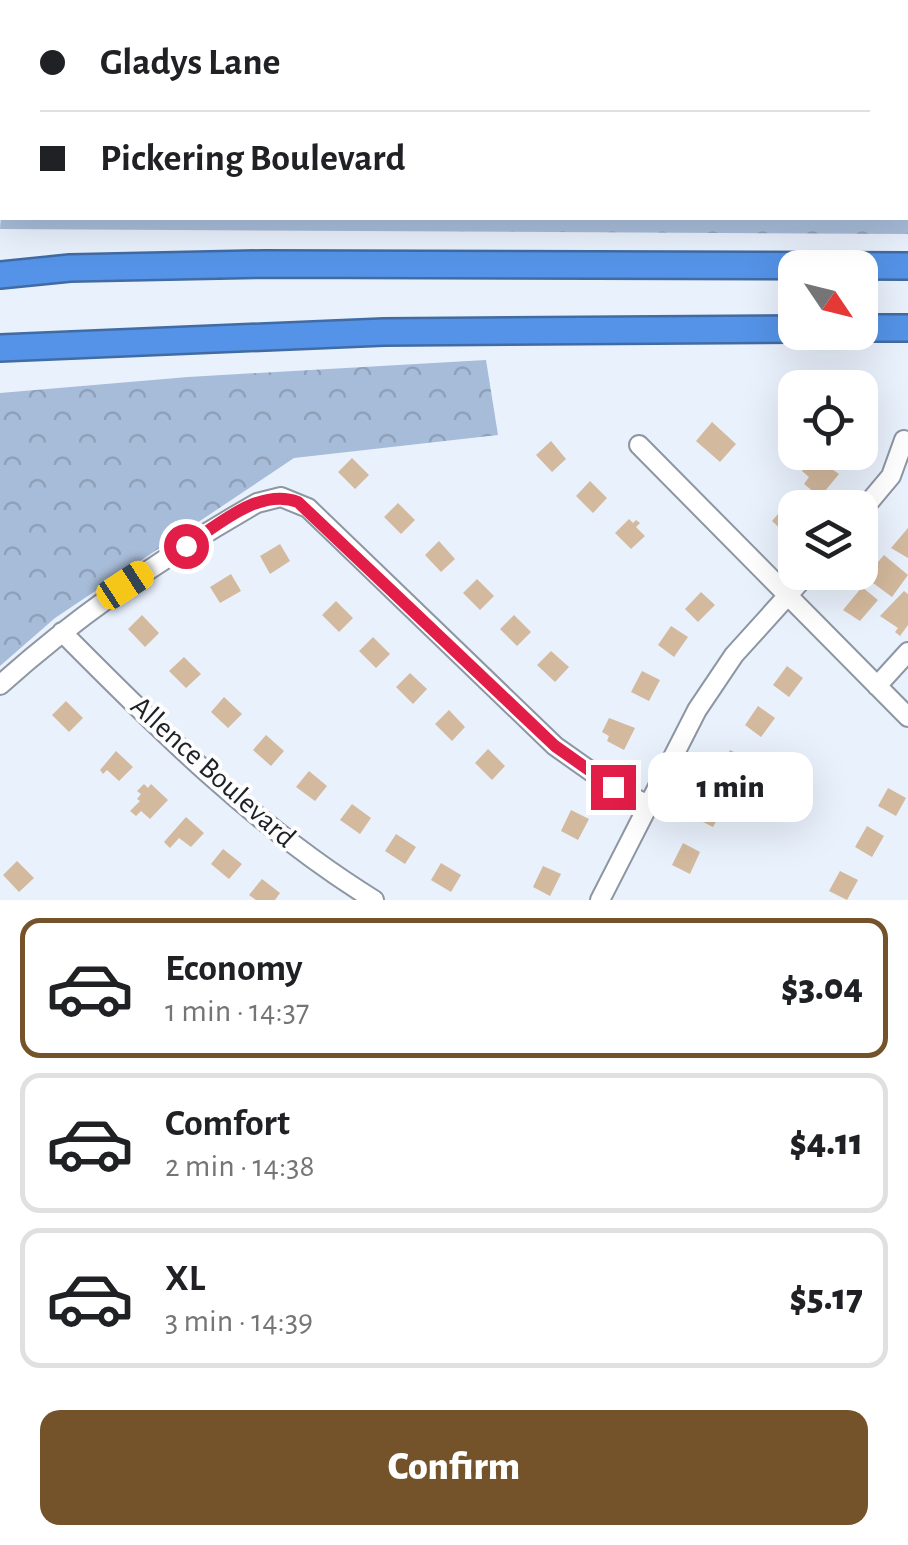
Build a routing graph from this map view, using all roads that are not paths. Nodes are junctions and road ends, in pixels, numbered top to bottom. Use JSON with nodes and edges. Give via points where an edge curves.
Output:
{"nodes":[{"id":1,"x":0,"y":257,"type":"edge"},
{"id":2,"x":908,"y":266,"type":"edge"},
{"id":3,"x":70,"y":268,"type":"junction"},
{"id":4,"x":0,"y":275,"type":"edge"},
{"id":5,"x":878,"y":328,"type":"edge"},
{"id":6,"x":908,"y":328,"type":"edge"},
{"id":7,"x":778,"y":329,"type":"edge"},
{"id":8,"x":0,"y":348,"type":"edge"},
{"id":9,"x":29,"y":348,"type":"junction"},
{"id":10,"x":0,"y":359,"type":"edge"},
{"id":11,"x":904,"y":440,"type":"dead end"},
{"id":12,"x":639,"y":445,"type":"dead end"},
{"id":13,"x":878,"y":491,"type":"edge"},
{"id":14,"x":793,"y":590,"type":"edge"},
{"id":15,"x":788,"y":596,"type":"junction"},
{"id":16,"x":62,"y":632,"type":"junction"},
{"id":17,"x":908,"y":652,"type":"edge"},
{"id":18,"x":0,"y":685,"type":"edge"},
{"id":19,"x":877,"y":686,"type":"junction"},
{"id":20,"x":908,"y":717,"type":"edge"},
{"id":21,"x":648,"y":805,"type":"junction"},
{"id":22,"x":374,"y":900,"type":"edge"},
{"id":23,"x":600,"y":900,"type":"edge"}],
"edges":[{"from":1,"to":3,"type":"highway"},
{"from":2,"to":3,"type":"highway"},
{"from":3,"to":4,"type":"highway"},
{"from":5,"to":6,"type":"highway"},
{"from":7,"to":9,"type":"highway","via":[[384,332]]},
{"from":8,"to":9,"type":"highway"},
{"from":9,"to":10,"type":"highway"},
{"from":11,"to":13,"type":"street"},
{"from":12,"to":15,"type":"street"},
{"from":14,"to":15,"type":"street"},
{"from":15,"to":19,"type":"street"},
{"from":15,"to":21,"type":"street","via":[[734,655],[697,710]]},
{"from":16,"to":18,"type":"street"},
{"from":16,"to":21,"type":"street","via":[[257,502],[292,499],[555,746]]},
{"from":16,"to":22,"type":"street","name":"Allence Boulevard","via":[[223,788]]},
{"from":17,"to":19,"type":"street"},
{"from":19,"to":20,"type":"street"},
{"from":21,"to":23,"type":"street"}]}
